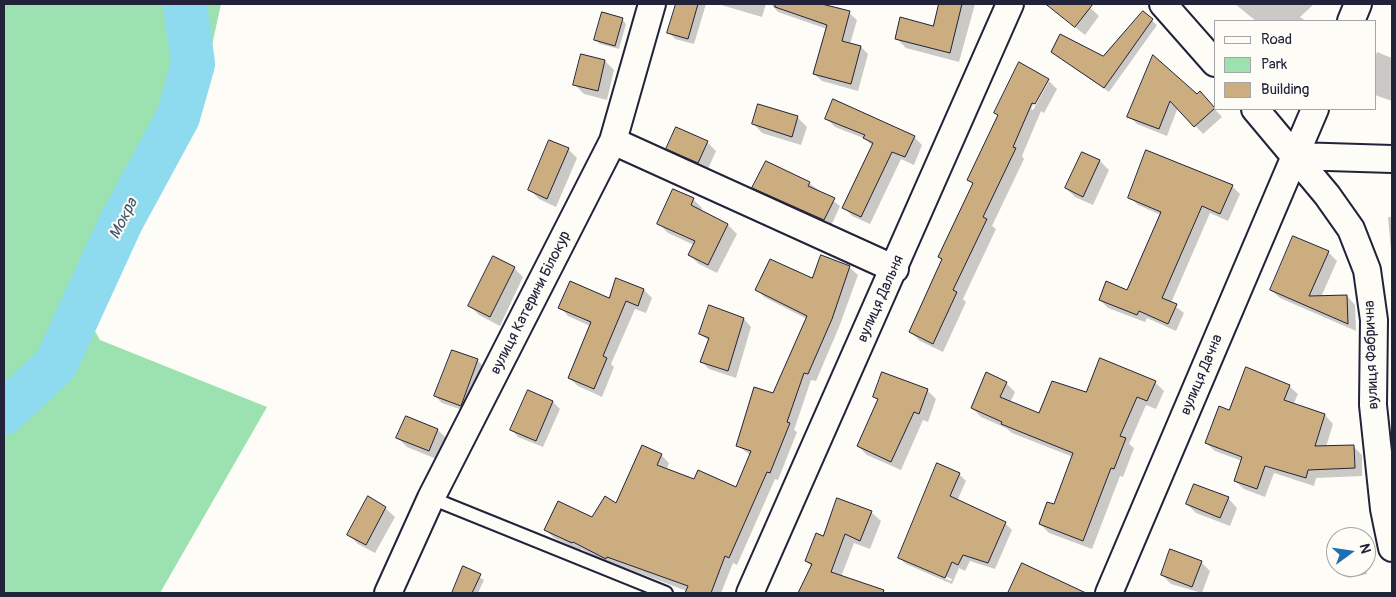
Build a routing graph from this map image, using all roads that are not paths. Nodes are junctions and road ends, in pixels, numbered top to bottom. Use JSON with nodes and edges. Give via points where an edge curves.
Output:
{"nodes":[{"id":1,"x":652,"y":4,"type":"edge"},
{"id":2,"x":1010,"y":4,"type":"edge"},
{"id":3,"x":1163,"y":4,"type":"edge"},
{"id":4,"x":1358,"y":4,"type":"edge"},
{"id":5,"x":1351,"y":20,"type":"edge"},
{"id":6,"x":1214,"y":62,"type":"edge"},
{"id":7,"x":1255,"y":110,"type":"edge"},
{"id":8,"x":1315,"y":110,"type":"edge"},
{"id":9,"x":613,"y":141,"type":"junction"},
{"id":10,"x":1296,"y":156,"type":"junction"},
{"id":11,"x":1392,"y":159,"type":"edge"},
{"id":12,"x":895,"y":268,"type":"junction"},
{"id":13,"x":431,"y":498,"type":"junction"},
{"id":14,"x":1392,"y":548,"type":"edge"},
{"id":15,"x":388,"y":593,"type":"edge"},
{"id":16,"x":666,"y":593,"type":"edge"},
{"id":17,"x":750,"y":593,"type":"edge"},
{"id":18,"x":1109,"y":593,"type":"edge"}],
"edges":[{"from":1,"to":9,"type":"street","name":"вулиця Катерини Білокур"},
{"from":2,"to":12,"type":"street","name":"вулиця Дальня"},
{"from":3,"to":6,"type":"street"},
{"from":4,"to":5,"type":"street"},
{"from":7,"to":10,"type":"street","name":"вулиця Фабрична"},
{"from":8,"to":10,"type":"street","name":"вулиця Дачна"},
{"from":9,"to":12,"type":"street"},
{"from":9,"to":13,"type":"street","name":"вулиця Катерини Білокур"},
{"from":10,"to":11,"type":"street"},
{"from":10,"to":14,"type":"street","name":"вулиця Фабрична","via":[[1351,229],[1367,270],[1374,320],[1373,406],[1384,509]]},
{"from":10,"to":18,"type":"street","name":"вулиця Дачна"},
{"from":12,"to":17,"type":"street","name":"вулиця Дальня"},
{"from":13,"to":15,"type":"street","name":"вулиця Катерини Білокур"},
{"from":13,"to":16,"type":"lane"}]}
